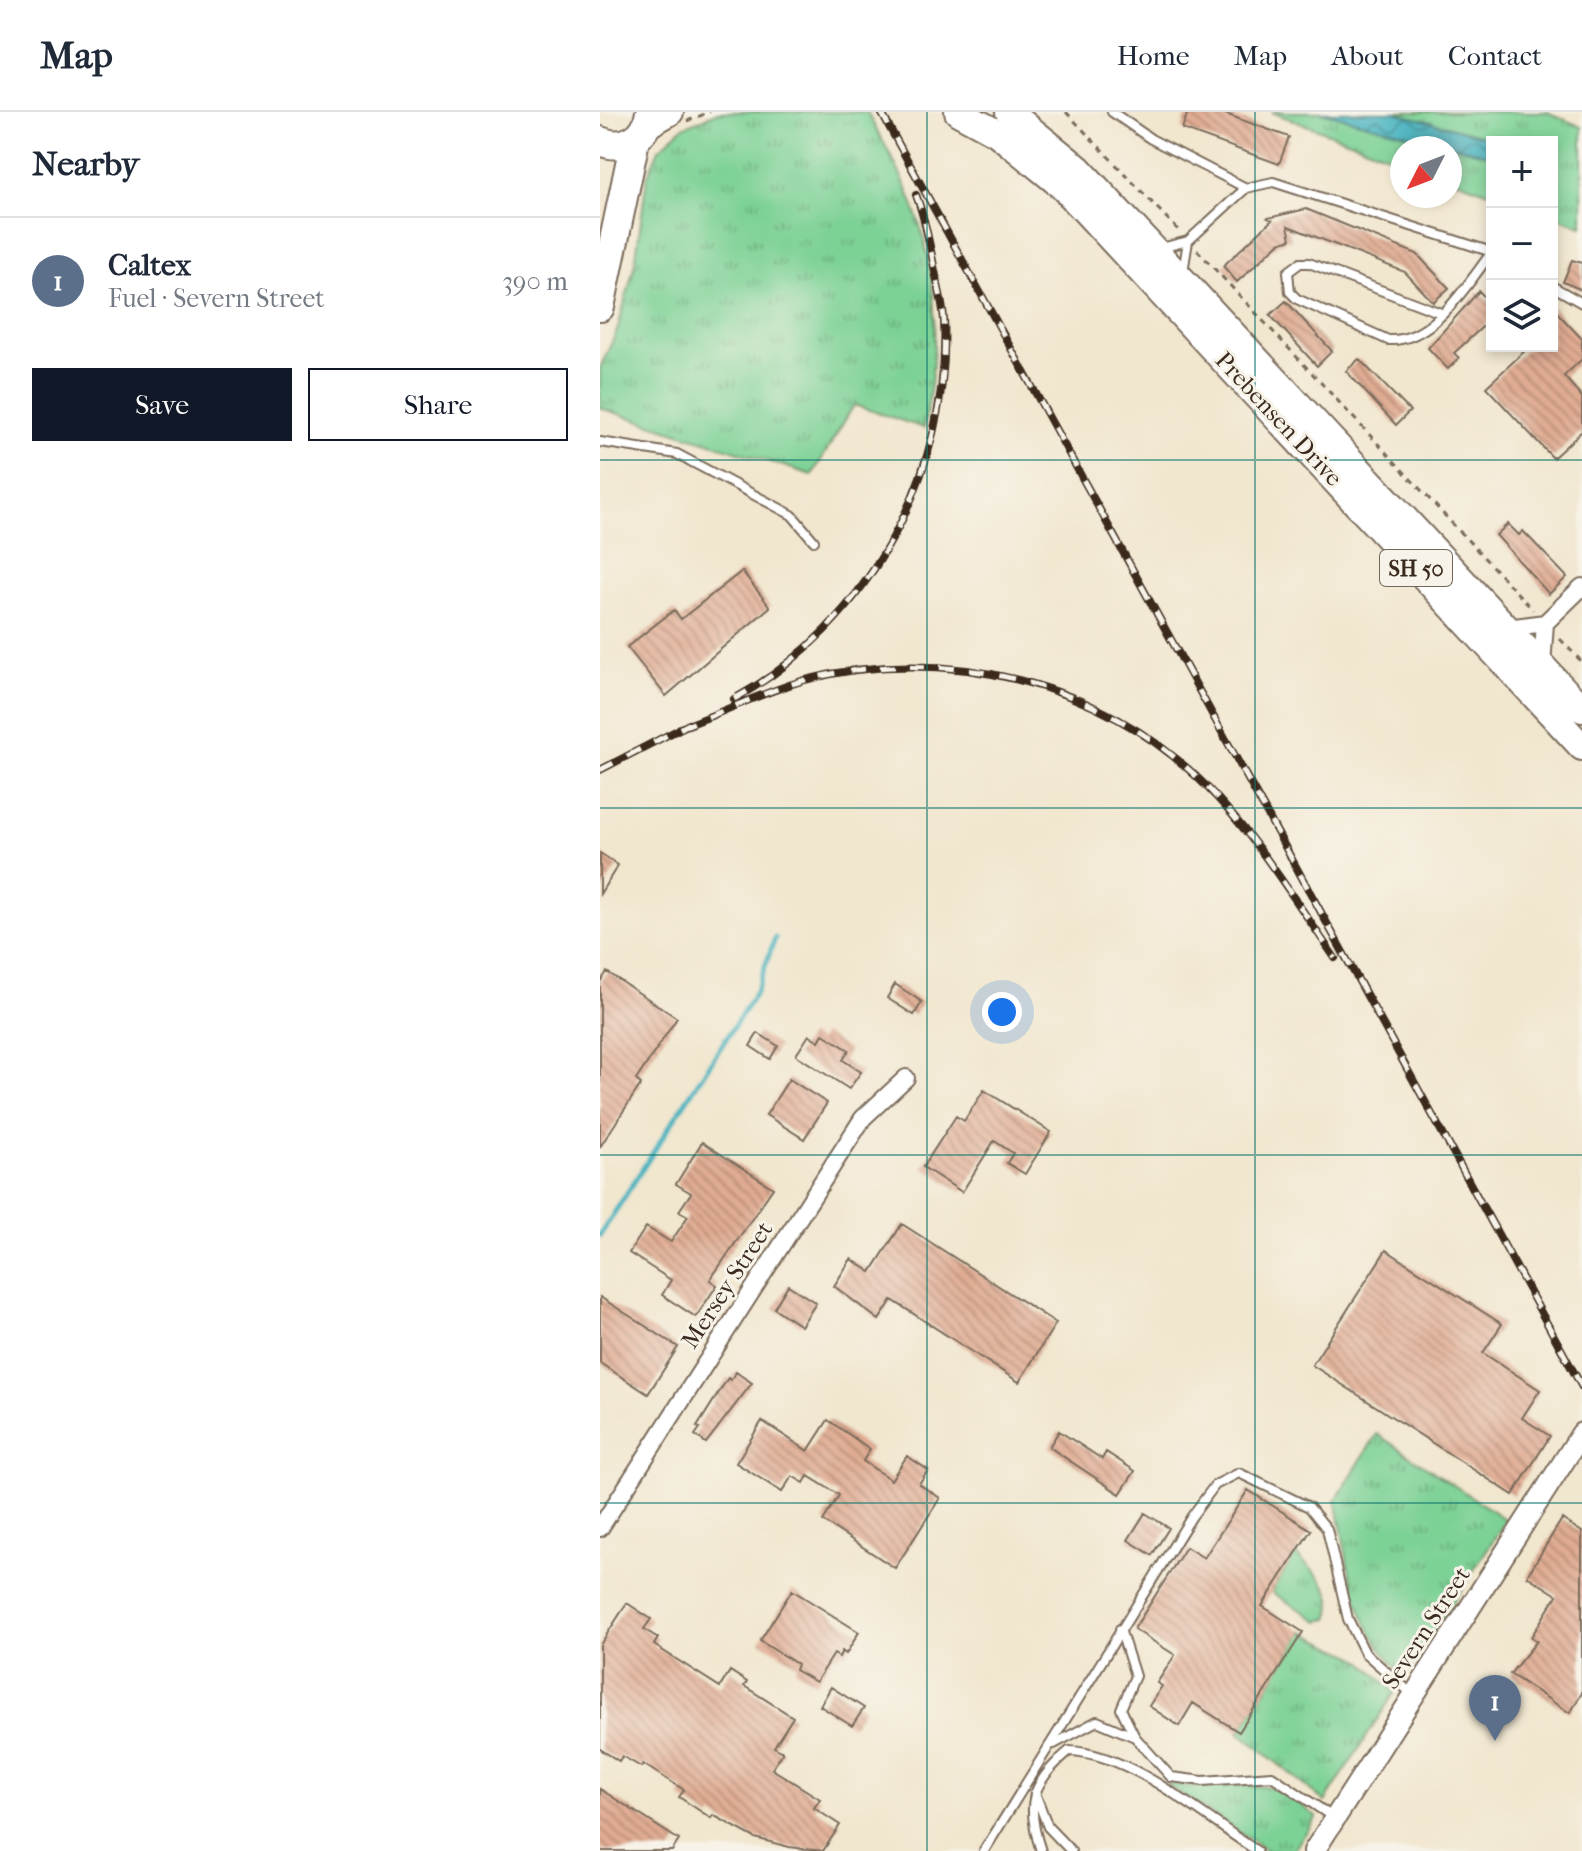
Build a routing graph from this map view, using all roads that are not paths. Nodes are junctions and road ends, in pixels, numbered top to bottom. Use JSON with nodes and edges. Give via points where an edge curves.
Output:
{"nodes":[{"id":1,"x":958,"y":112,"type":"edge"},
{"id":2,"x":1009,"y":112,"type":"edge"},
{"id":3,"x":1112,"y":112,"type":"edge"},
{"id":4,"x":656,"y":123,"type":"edge"},
{"id":5,"x":600,"y":141,"type":"edge"},
{"id":6,"x":1246,"y":188,"type":"junction"},
{"id":7,"x":1188,"y":241,"type":"junction"},
{"id":8,"x":1154,"y":250,"type":"junction"},
{"id":9,"x":1486,"y":250,"type":"edge"},
{"id":10,"x":1486,"y":260,"type":"edge"},
{"id":11,"x":1182,"y":280,"type":"junction"},
{"id":12,"x":1558,"y":289,"type":"edge"},
{"id":13,"x":1582,"y":303,"type":"edge"},
{"id":14,"x":600,"y":307,"type":"edge"},
{"id":15,"x":1441,"y":313,"type":"junction"},
{"id":16,"x":600,"y":442,"type":"edge"},
{"id":17,"x":814,"y":541,"type":"dead end"},
{"id":18,"x":1582,"y":587,"type":"edge"},
{"id":19,"x":1545,"y":623,"type":"junction"},
{"id":20,"x":1507,"y":628,"type":"junction"},
{"id":21,"x":1542,"y":666,"type":"junction"},
{"id":22,"x":1582,"y":709,"type":"edge"},
{"id":23,"x":1582,"y":747,"type":"edge"},
{"id":24,"x":906,"y":1078,"type":"dead end"},
{"id":25,"x":1582,"y":1433,"type":"edge"},
{"id":26,"x":600,"y":1528,"type":"edge"},
{"id":27,"x":1120,"y":1629,"type":"junction"},
{"id":28,"x":1414,"y":1695,"type":"junction"},
{"id":29,"x":1135,"y":1737,"type":"junction"},
{"id":30,"x":1040,"y":1758,"type":"junction"},
{"id":31,"x":1035,"y":1793,"type":"junction"},
{"id":32,"x":1334,"y":1819,"type":"junction"},
{"id":33,"x":989,"y":1849,"type":"edge"},
{"id":34,"x":1041,"y":1851,"type":"edge"},
{"id":35,"x":1071,"y":1851,"type":"edge"},
{"id":36,"x":1257,"y":1851,"type":"edge"},
{"id":37,"x":1314,"y":1851,"type":"edge"}],
"edges":[{"from":1,"to":23,"type":"main road","name":"Prebensen Drive","number":"SH 50","via":[[997,133],[1062,186]]},
{"from":2,"to":8,"type":"main road","name":"Prebensen Drive","number":"SH 50","via":[[1079,169]]},
{"from":3,"to":6,"type":"lane","via":[[1151,139]]},
{"from":4,"to":5,"type":"highway","via":[[614,145]]},
{"from":4,"to":14,"type":"highway"},
{"from":6,"to":7,"type":"lane"},
{"from":6,"to":9,"type":"lane","via":[[1273,182]]},
{"from":7,"to":8,"type":"lane"},
{"from":7,"to":11,"type":"lane"},
{"from":8,"to":11,"type":"main road","name":"Prebensen Drive","number":"SH 50"},
{"from":10,"to":15,"type":"lane"},
{"from":11,"to":20,"type":"main road","name":"Prebensen Drive","number":"SH 50"},
{"from":12,"to":13,"type":"lane"},
{"from":15,"to":15,"type":"lane","via":[[1414,337],[1388,340],[1297,299],[1290,292],[1288,272],[1309,263]]},
{"from":16,"to":17,"type":"lane","via":[[677,454],[792,515]]},
{"from":18,"to":19,"type":"street"},
{"from":19,"to":20,"type":"street"},
{"from":19,"to":21,"type":"street"},
{"from":20,"to":21,"type":"main road","name":"Prebensen Drive","number":"SH 50"},
{"from":21,"to":22,"type":"main road","name":"Prebensen Drive","number":"SH 50"},
{"from":24,"to":26,"type":"street","name":"Mersey Street","via":[[863,1118]]},
{"from":25,"to":28,"type":"street","name":"Severn Street"},
{"from":27,"to":28,"type":"lane","via":[[1215,1485],[1239,1473],[1309,1507],[1327,1529],[1348,1619],[1365,1653]]},
{"from":27,"to":29,"type":"lane","via":[[1135,1676],[1121,1709]]},
{"from":27,"to":30,"type":"lane"},
{"from":28,"to":32,"type":"street","name":"Severn Street"},
{"from":29,"to":30,"type":"lane","via":[[1097,1721],[1056,1741]]},
{"from":29,"to":32,"type":"lane","via":[[1171,1777],[1203,1781],[1272,1776]]},
{"from":30,"to":33,"type":"lane"},
{"from":31,"to":34,"type":"lane","via":[[1030,1806]]},
{"from":31,"to":35,"type":"lane","via":[[1048,1827]]},
{"from":31,"to":36,"type":"lane","via":[[1049,1768],[1069,1751],[1093,1752],[1142,1774]]},
{"from":32,"to":37,"type":"street","name":"Severn Street"}]}
